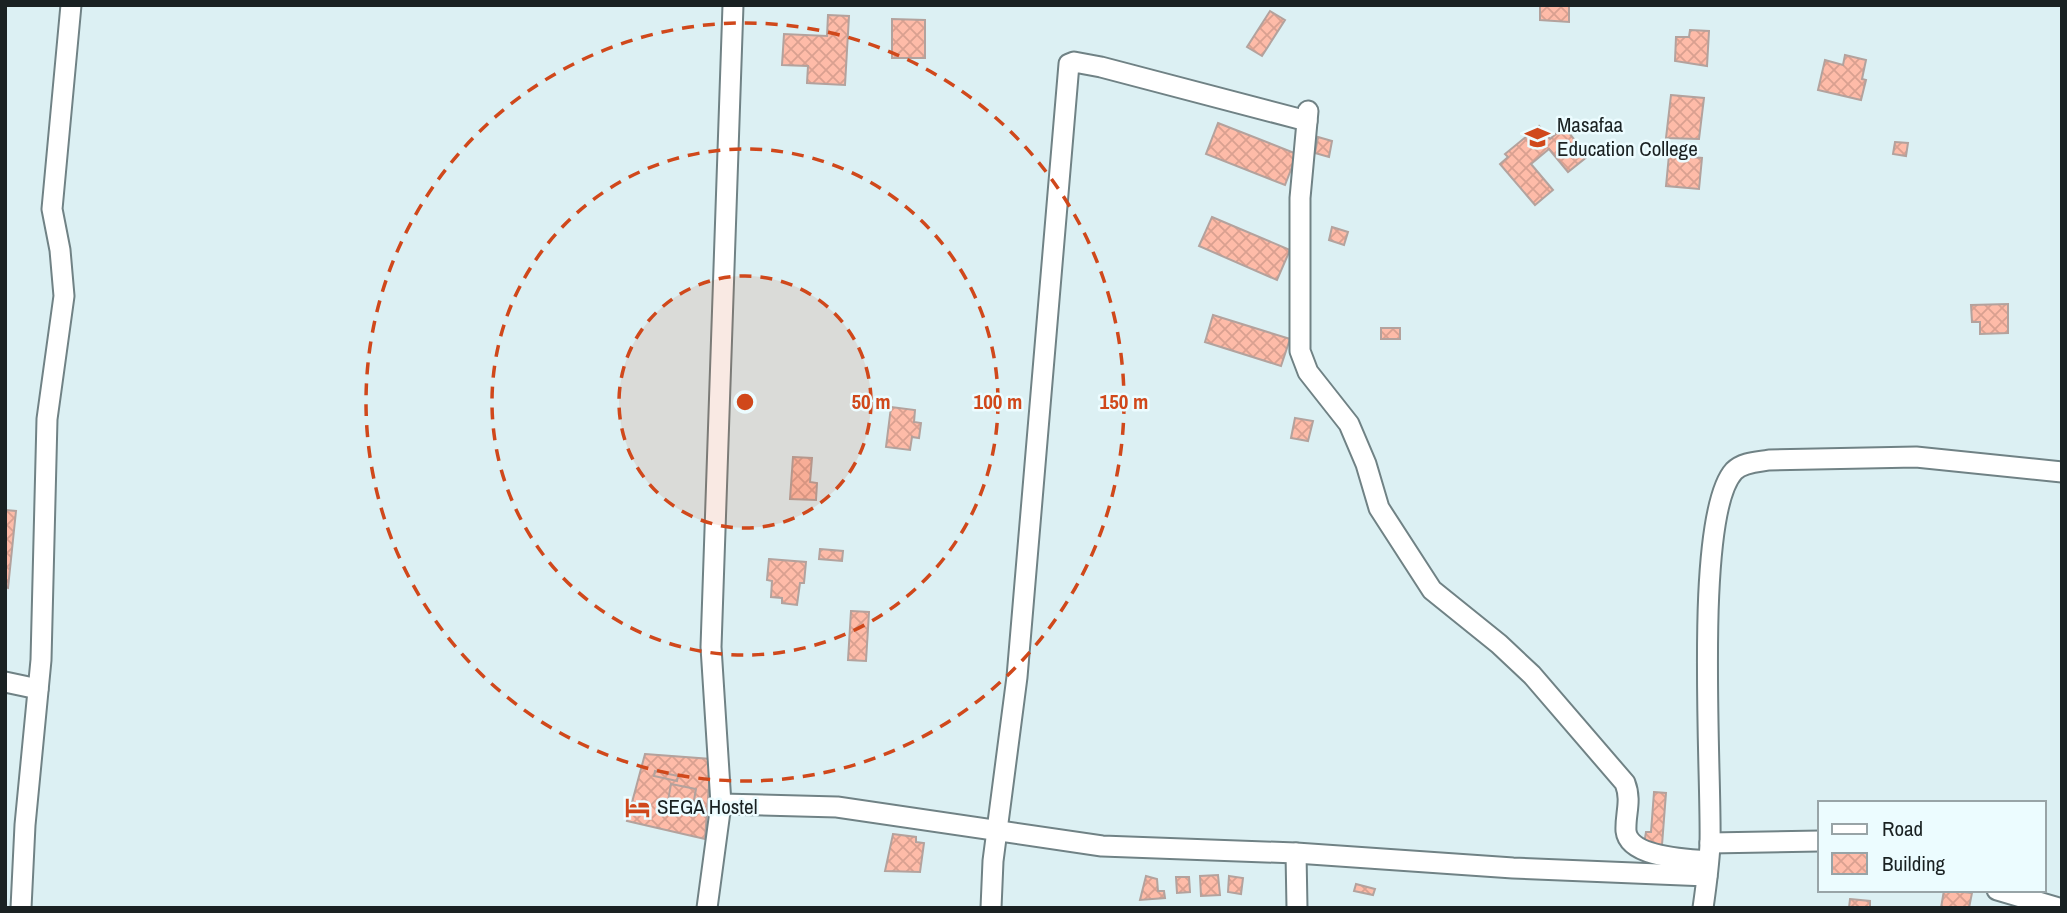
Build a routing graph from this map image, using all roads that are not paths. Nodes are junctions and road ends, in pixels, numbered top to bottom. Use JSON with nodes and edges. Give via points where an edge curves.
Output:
{"nodes":[{"id":1,"x":71,"y":5,"type":"edge"},
{"id":2,"x":733,"y":5,"type":"edge"},
{"id":3,"x":2062,"y":472,"type":"edge"},
{"id":4,"x":5,"y":682,"type":"edge"},
{"id":5,"x":38,"y":690,"type":"junction"},
{"id":6,"x":721,"y":804,"type":"junction"},
{"id":7,"x":997,"y":833,"type":"junction"},
{"id":8,"x":1818,"y":841,"type":"edge"},
{"id":9,"x":14,"y":844,"type":"edge"},
{"id":10,"x":1296,"y":853,"type":"junction"},
{"id":11,"x":1708,"y":860,"type":"junction"},
{"id":12,"x":2004,"y":892,"type":"edge"},
{"id":13,"x":2062,"y":897,"type":"edge"},
{"id":14,"x":21,"y":908,"type":"edge"},
{"id":15,"x":707,"y":908,"type":"edge"},
{"id":16,"x":991,"y":908,"type":"edge"},
{"id":17,"x":1297,"y":908,"type":"edge"},
{"id":18,"x":1703,"y":908,"type":"edge"},
{"id":19,"x":2060,"y":908,"type":"edge"}],
"edges":[{"from":1,"to":5,"type":"street","via":[[52,209],[64,296],[47,419]]},
{"from":2,"to":6,"type":"street","via":[[711,647]]},
{"from":3,"to":11,"type":"street","via":[[1916,457],[1769,460],[1745,464],[1735,471],[1716,512],[1708,706]]},
{"from":4,"to":5,"type":"street"},
{"from":5,"to":9,"type":"street"},
{"from":6,"to":7,"type":"street","via":[[837,807]]},
{"from":6,"to":15,"type":"street"},
{"from":7,"to":10,"type":"street","via":[[1102,846]]},
{"from":7,"to":11,"type":"street","via":[[1017,677],[1069,64],[1074,62],[1308,116],[1300,211],[1303,363],[1349,424],[1379,508],[1432,590],[1531,675],[1625,783],[1630,796],[1626,832],[1630,842],[1651,853]]},
{"from":7,"to":16,"type":"street"},
{"from":8,"to":11,"type":"street"},
{"from":9,"to":14,"type":"street"},
{"from":10,"to":11,"type":"street","via":[[1513,868]]},
{"from":10,"to":17,"type":"street"},
{"from":11,"to":18,"type":"street"},
{"from":12,"to":19,"type":"street"},
{"from":13,"to":19,"type":"street"}]}
